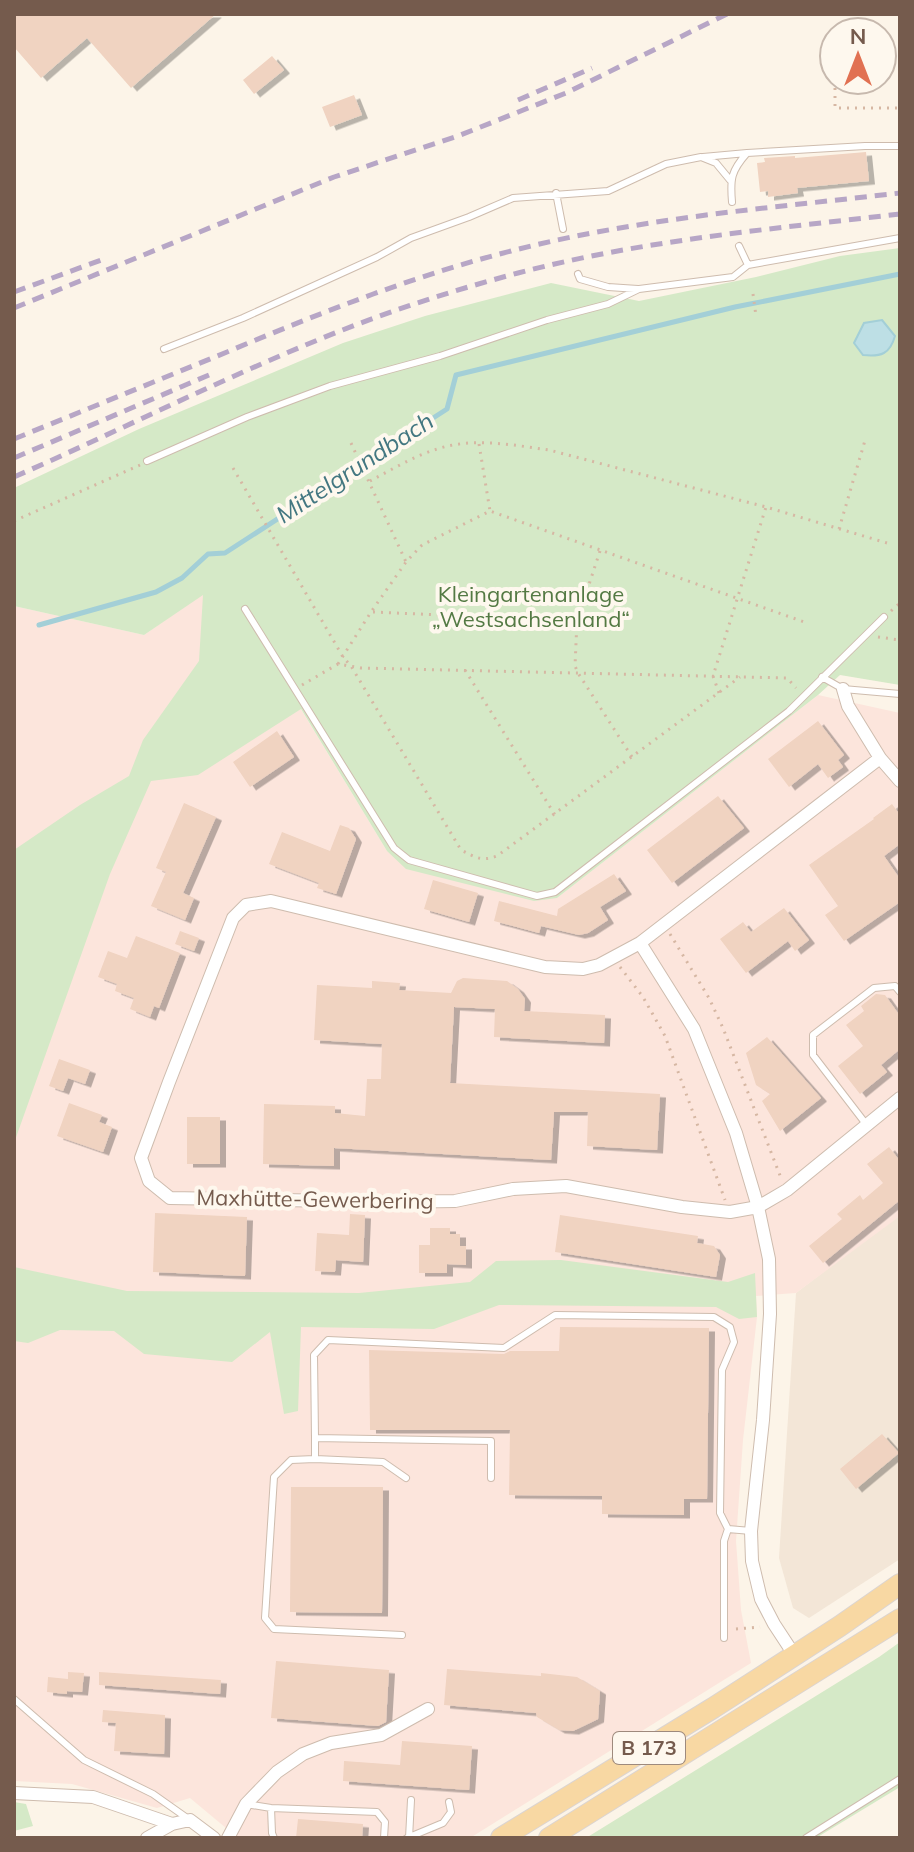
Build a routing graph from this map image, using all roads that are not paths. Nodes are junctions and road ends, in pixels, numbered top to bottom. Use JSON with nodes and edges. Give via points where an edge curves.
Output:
{"nodes":[{"id":1,"x":900,"y":146,"type":"edge"},
{"id":2,"x":747,"y":153,"type":"junction"},
{"id":3,"x":701,"y":157,"type":"junction"},
{"id":4,"x":730,"y":180,"type":"junction"},
{"id":5,"x":556,"y":193,"type":"junction"},
{"id":6,"x":732,"y":202,"type":"dead end"},
{"id":7,"x":563,"y":229,"type":"dead end"},
{"id":8,"x":900,"y":238,"type":"edge"},
{"id":9,"x":739,"y":246,"type":"dead end"},
{"id":10,"x":748,"y":265,"type":"junction"},
{"id":11,"x":578,"y":274,"type":"dead end"},
{"id":12,"x":639,"y":289,"type":"junction"},
{"id":13,"x":164,"y":349,"type":"dead end"},
{"id":14,"x":147,"y":461,"type":"road end"},
{"id":15,"x":245,"y":609,"type":"dead end"},
{"id":16,"x":884,"y":617,"type":"dead end"},
{"id":17,"x":822,"y":677,"type":"junction"},
{"id":18,"x":843,"y":689,"type":"junction"},
{"id":19,"x":900,"y":694,"type":"edge"},
{"id":20,"x":880,"y":758,"type":"junction"},
{"id":21,"x":900,"y":781,"type":"edge"},
{"id":22,"x":640,"y":943,"type":"junction"},
{"id":23,"x":900,"y":992,"type":"edge"},
{"id":24,"x":900,"y":1098,"type":"edge"},
{"id":25,"x":866,"y":1124,"type":"junction"},
{"id":26,"x":758,"y":1207,"type":"junction"},
{"id":27,"x":315,"y":1438,"type":"junction"},
{"id":28,"x":315,"y":1459,"type":"junction"},
{"id":29,"x":406,"y":1478,"type":"dead end"},
{"id":30,"x":491,"y":1478,"type":"dead end"},
{"id":31,"x":728,"y":1529,"type":"junction"},
{"id":32,"x":751,"y":1531,"type":"junction"},
{"id":33,"x":900,"y":1584,"type":"edge"},
{"id":34,"x":900,"y":1619,"type":"edge"},
{"id":35,"x":402,"y":1635,"type":"dead end"},
{"id":36,"x":724,"y":1638,"type":"dead end"},
{"id":37,"x":795,"y":1656,"type":"junction"},
{"id":38,"x":809,"y":1675,"type":"junction"},
{"id":39,"x":14,"y":1699,"type":"edge"},
{"id":40,"x":428,"y":1709,"type":"dead end"},
{"id":41,"x":900,"y":1779,"type":"edge"},
{"id":42,"x":14,"y":1793,"type":"edge"},
{"id":43,"x":411,"y":1800,"type":"dead end"},
{"id":44,"x":449,"y":1802,"type":"dead end"},
{"id":45,"x":246,"y":1804,"type":"junction"},
{"id":46,"x":271,"y":1808,"type":"junction"},
{"id":47,"x":190,"y":1820,"type":"junction"},
{"id":48,"x":172,"y":1824,"type":"junction"},
{"id":49,"x":147,"y":1838,"type":"edge"},
{"id":50,"x":214,"y":1838,"type":"edge"},
{"id":51,"x":228,"y":1838,"type":"edge"},
{"id":52,"x":274,"y":1838,"type":"edge"},
{"id":53,"x":384,"y":1838,"type":"edge"},
{"id":54,"x":408,"y":1838,"type":"edge"},
{"id":55,"x":501,"y":1838,"type":"edge"},
{"id":56,"x":549,"y":1838,"type":"edge"},
{"id":57,"x":806,"y":1838,"type":"edge"}],
"edges":[{"from":1,"to":2,"type":"lane"},
{"from":2,"to":3,"type":"lane"},
{"from":2,"to":4,"type":"lane"},
{"from":3,"to":4,"type":"lane","via":[[716,163]]},
{"from":3,"to":5,"type":"lane","via":[[666,164],[608,191]]},
{"from":4,"to":6,"type":"lane"},
{"from":5,"to":7,"type":"lane"},
{"from":5,"to":13,"type":"lane","via":[[513,198],[411,238],[243,318]]},
{"from":8,"to":10,"type":"lane"},
{"from":9,"to":10,"type":"lane"},
{"from":10,"to":12,"type":"lane","via":[[733,277]]},
{"from":11,"to":12,"type":"lane","via":[[608,287]]},
{"from":12,"to":14,"type":"lane","via":[[608,304],[330,386]]},
{"from":15,"to":17,"type":"lane","via":[[394,848],[409,860],[537,896],[555,892],[789,711]]},
{"from":16,"to":17,"type":"lane"},
{"from":17,"to":18,"type":"lane"},
{"from":18,"to":19,"type":"lane"},
{"from":18,"to":20,"type":"street"},
{"from":20,"to":21,"type":"street"},
{"from":20,"to":22,"type":"street","name":"Maxhütte-Gewerbering"},
{"from":22,"to":26,"type":"street","via":[[694,1029],[736,1133]]},
{"from":22,"to":26,"type":"street","name":"Maxhütte-Gewerbering","via":[[599,965],[545,967],[271,901],[246,905],[233,918],[141,1158],[149,1181],[170,1198],[455,1201],[513,1189],[566,1186],[682,1207],[730,1212]]},
{"from":23,"to":25,"type":"lane","via":[[895,986],[874,988],[813,1035],[813,1055]]},
{"from":24,"to":25,"type":"street","name":"Maxhütte-Gewerbering"},
{"from":25,"to":26,"type":"street","name":"Maxhütte-Gewerbering","via":[[787,1190]]},
{"from":26,"to":32,"type":"street","via":[[769,1259],[770,1314]]},
{"from":27,"to":28,"type":"lane"},
{"from":27,"to":30,"type":"lane","via":[[491,1441]]},
{"from":27,"to":31,"type":"lane","via":[[314,1355],[328,1340],[504,1348],[555,1315],[714,1317],[730,1327],[734,1342],[722,1370],[720,1513]]},
{"from":28,"to":29,"type":"lane","via":[[383,1462]]},
{"from":28,"to":35,"type":"lane","via":[[291,1460],[274,1477],[265,1618],[274,1629]]},
{"from":31,"to":32,"type":"lane"},
{"from":31,"to":36,"type":"lane"},
{"from":32,"to":37,"type":"street","via":[[761,1599]]},
{"from":33,"to":37,"type":"main road","number":"B 173"},
{"from":34,"to":38,"type":"main road","number":"B 173"},
{"from":37,"to":38,"type":"main road"},
{"from":37,"to":55,"type":"main road","number":"B 173"},
{"from":38,"to":56,"type":"main road","number":"B 173"},
{"from":39,"to":47,"type":"lane","via":[[84,1760],[153,1794]]},
{"from":40,"to":45,"type":"street","via":[[381,1735],[331,1743],[303,1754]]},
{"from":41,"to":57,"type":"lane"},
{"from":42,"to":48,"type":"street","via":[[93,1797]]},
{"from":43,"to":54,"type":"lane"},
{"from":44,"to":54,"type":"lane","via":[[451,1812],[443,1823]]},
{"from":45,"to":46,"type":"lane"},
{"from":45,"to":51,"type":"street"},
{"from":46,"to":52,"type":"lane"},
{"from":46,"to":53,"type":"lane","via":[[377,1812],[385,1822]]},
{"from":47,"to":48,"type":"street"},
{"from":47,"to":50,"type":"street"},
{"from":48,"to":49,"type":"street"}]}
